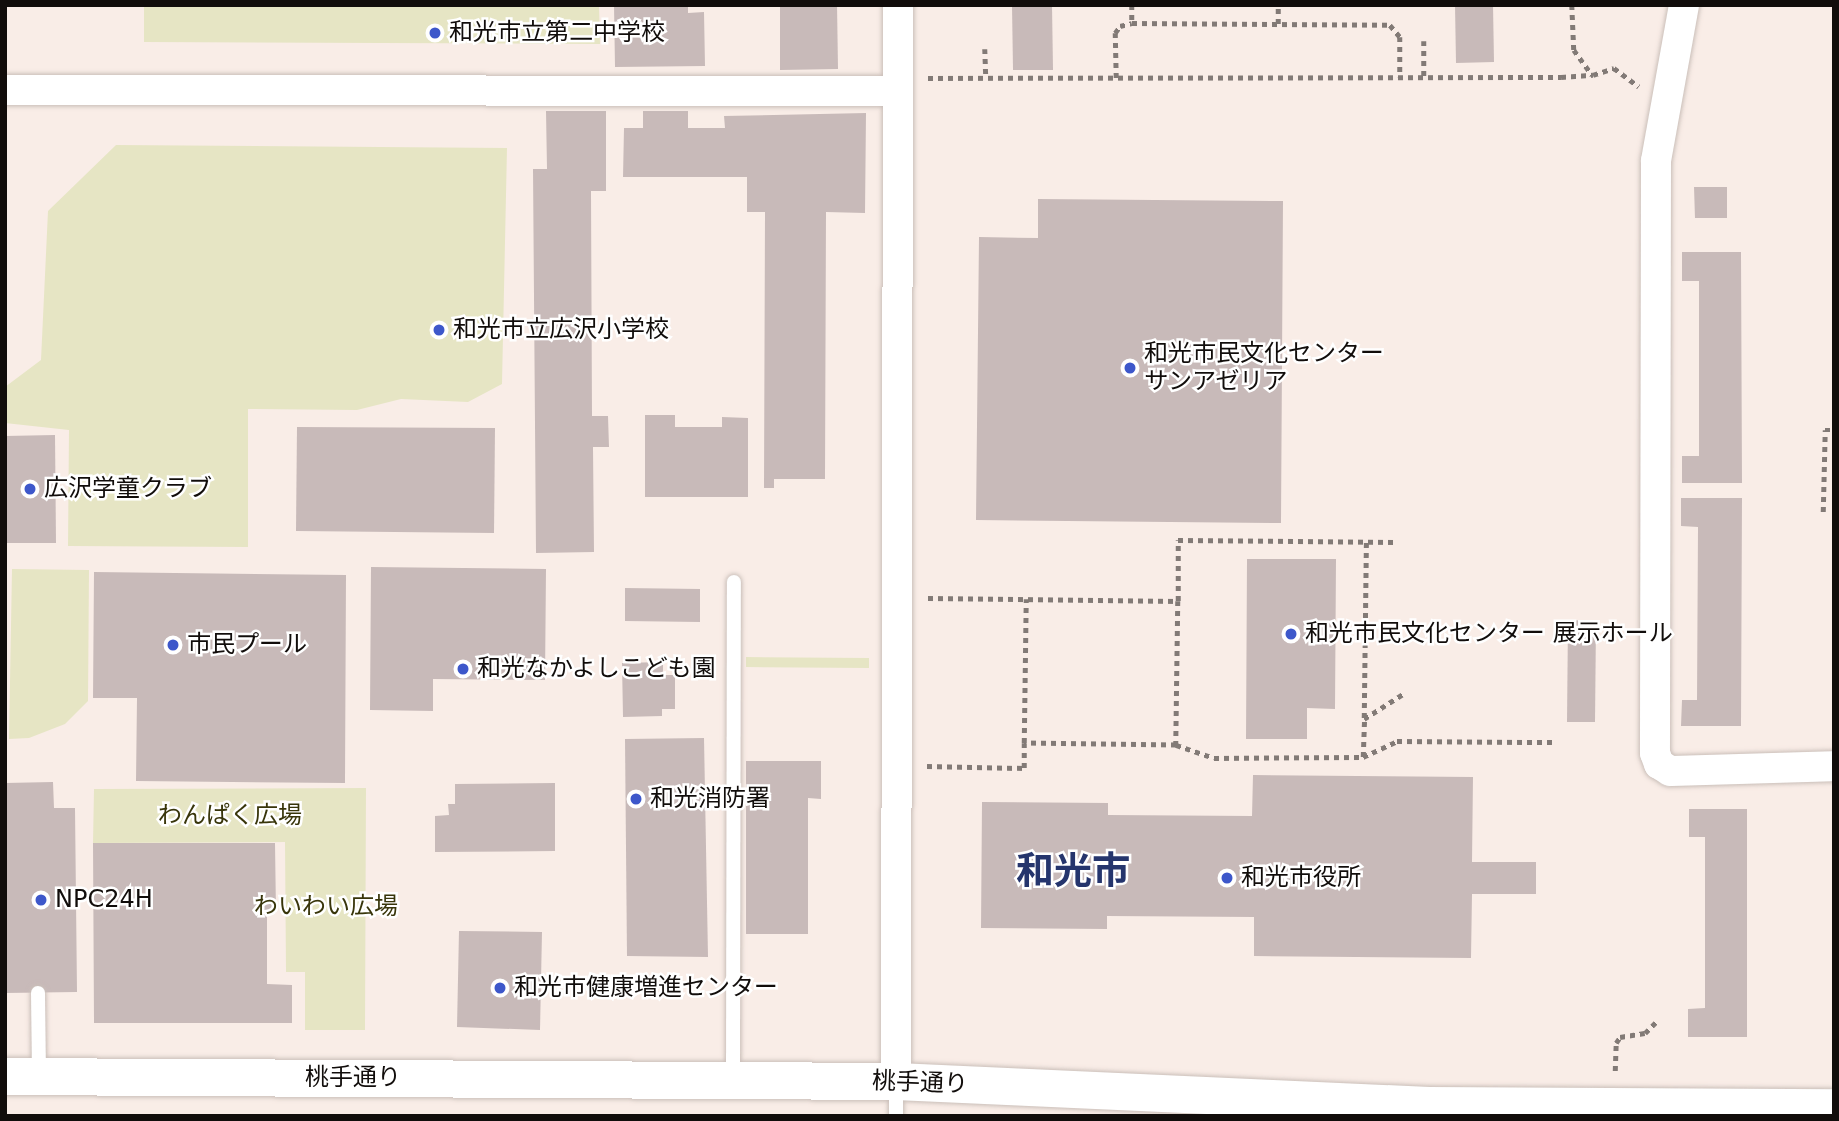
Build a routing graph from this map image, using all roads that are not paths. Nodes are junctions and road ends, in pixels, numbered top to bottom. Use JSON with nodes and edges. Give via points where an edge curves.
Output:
{"nodes":[{"id":1,"x":898,"y":5,"type":"edge"},
{"id":2,"x":1684,"y":5,"type":"edge"},
{"id":3,"x":897,"y":85,"type":"junction"},
{"id":4,"x":5,"y":90,"type":"edge"},
{"id":5,"x":734,"y":582,"type":"dead end"},
{"id":6,"x":1834,"y":766,"type":"edge"},
{"id":7,"x":38,"y":993,"type":"dead end"},
{"id":8,"x":22,"y":1076,"type":"edge"},
{"id":9,"x":733,"y":1080,"type":"junction"},
{"id":10,"x":896,"y":1099,"type":"edge"},
{"id":11,"x":1834,"y":1107,"type":"edge"}],
"edges":[{"from":1,"to":3,"type":"street"},
{"from":2,"to":6,"type":"street","via":[[1656,161],[1655,753],[1658,764],[1670,771]]},
{"from":3,"to":4,"type":"street"},
{"from":3,"to":10,"type":"street"},
{"from":5,"to":9,"type":"lane"},
{"from":7,"to":8,"type":"lane"},
{"from":8,"to":9,"type":"street","name":"桃手通り"},
{"from":9,"to":10,"type":"street","name":"桃手通り"},
{"from":10,"to":11,"type":"street","name":"桃手通り"}]}
